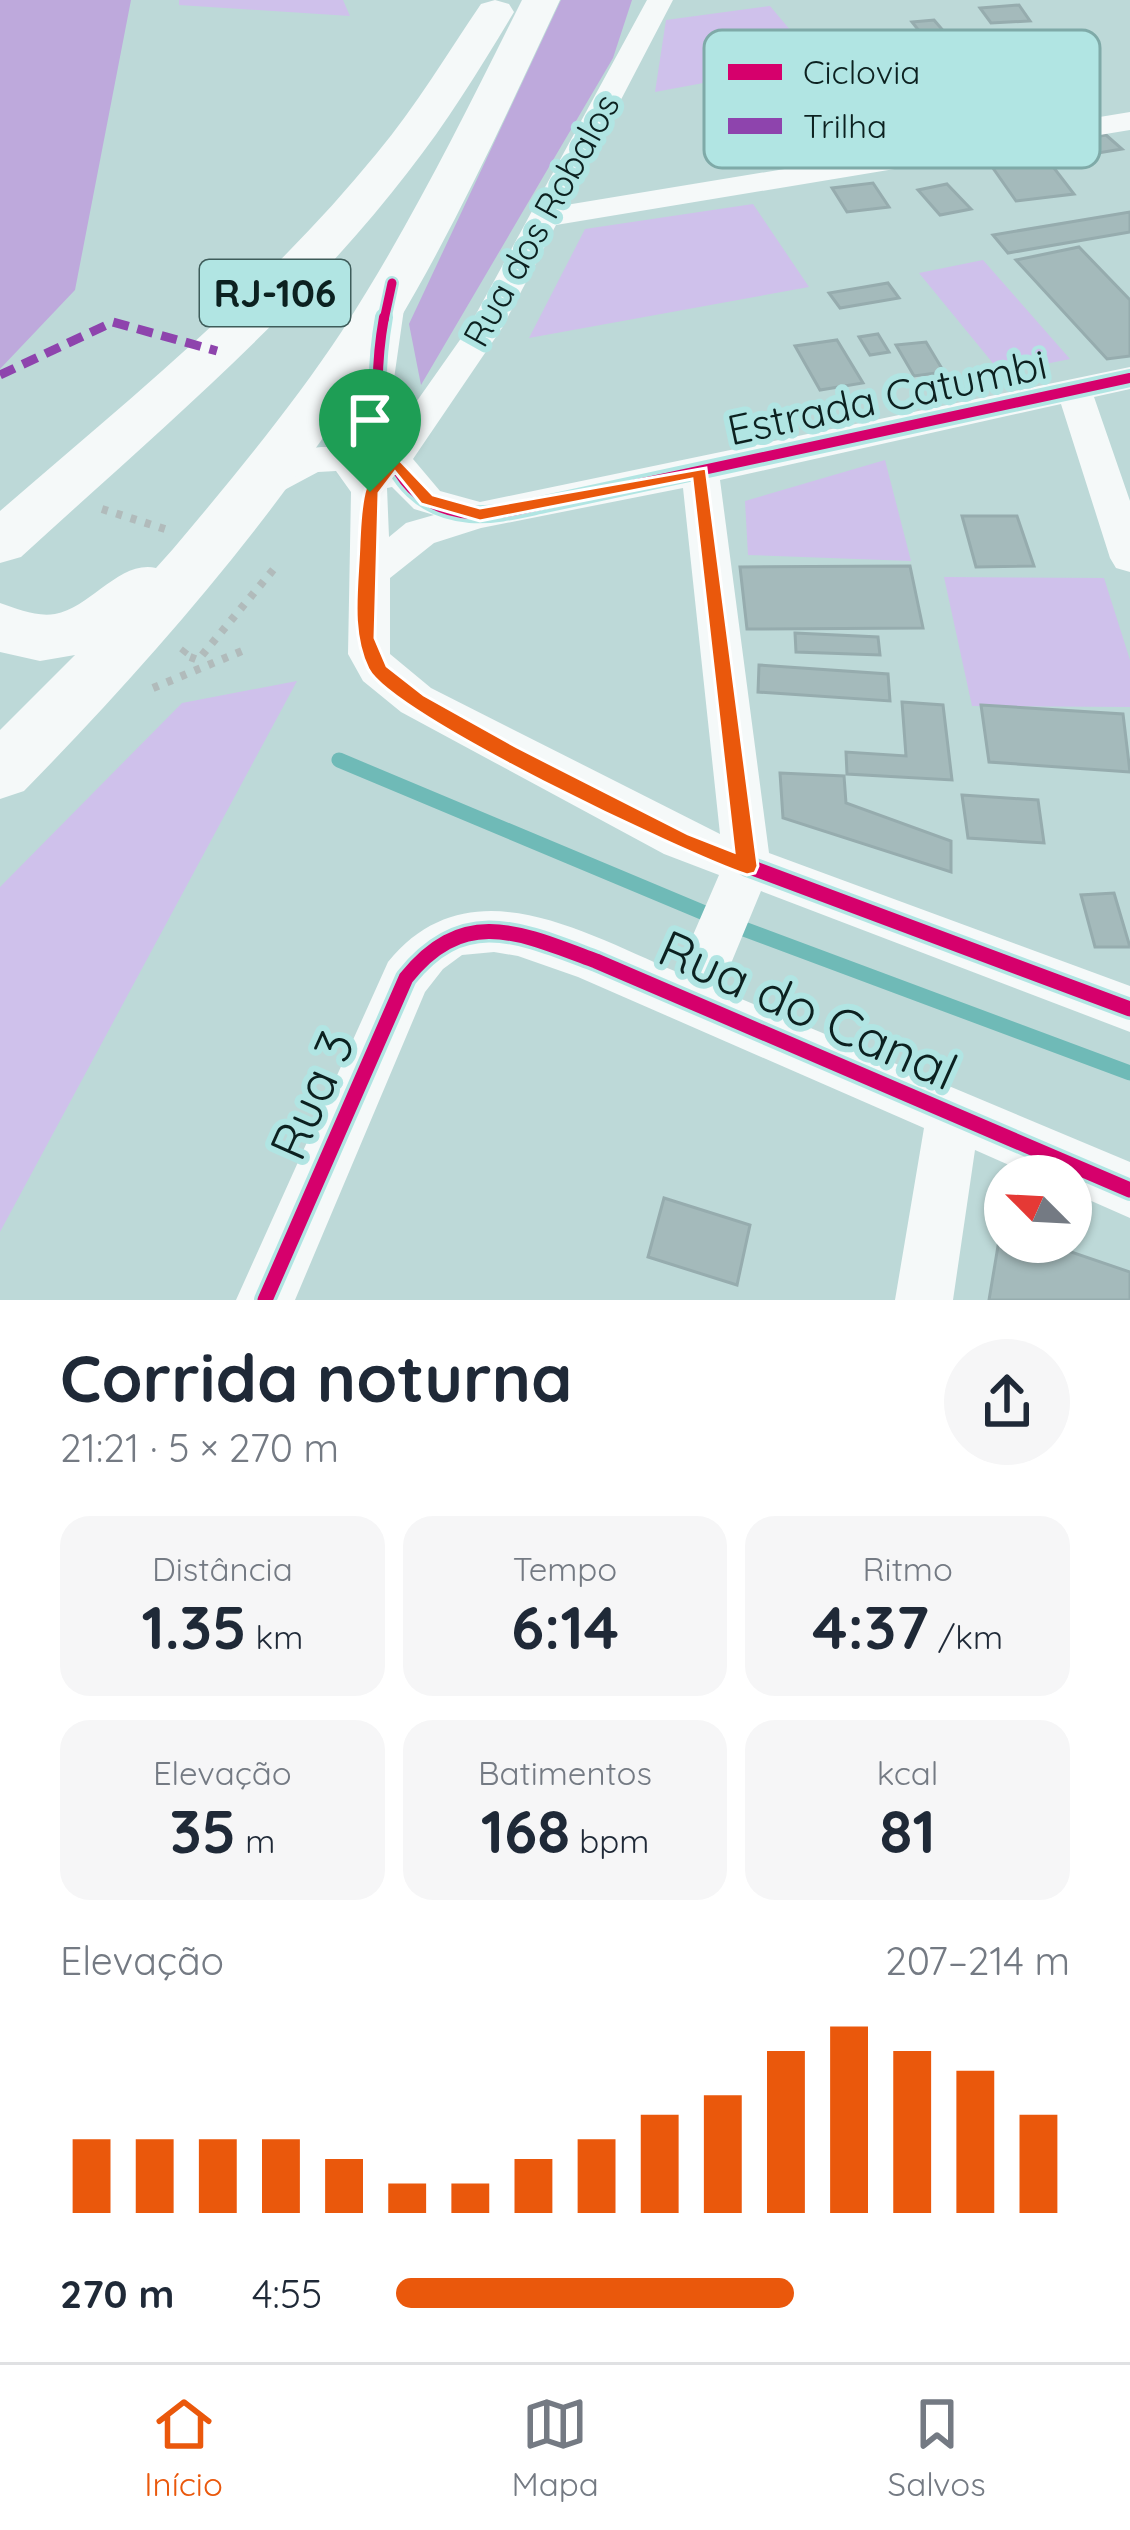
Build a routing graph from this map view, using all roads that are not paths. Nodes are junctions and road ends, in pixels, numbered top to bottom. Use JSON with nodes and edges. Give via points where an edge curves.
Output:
{"nodes":[{"id":1,"x":502,"y":0,"type":"edge"},
{"id":2,"x":541,"y":0,"type":"edge"},
{"id":3,"x":660,"y":0,"type":"edge"},
{"id":4,"x":1130,"y":121,"type":"edge"},
{"id":5,"x":1100,"y":126,"type":"edge"},
{"id":6,"x":845,"y":168,"type":"edge"},
{"id":7,"x":547,"y":217,"type":"junction"},
{"id":8,"x":392,"y":284,"type":"junction"},
{"id":9,"x":283,"y":286,"type":"junction"},
{"id":10,"x":1130,"y":378,"type":"edge"},
{"id":11,"x":1074,"y":390,"type":"junction"},
{"id":12,"x":700,"y":472,"type":"junction"},
{"id":13,"x":382,"y":476,"type":"junction"},
{"id":14,"x":480,"y":514,"type":"junction"},
{"id":15,"x":214,"y":518,"type":"junction"},
{"id":16,"x":0,"y":543,"type":"edge"},
{"id":17,"x":1130,"y":558,"type":"edge"},
{"id":18,"x":368,"y":574,"type":"junction"},
{"id":19,"x":0,"y":578,"type":"edge"},
{"id":20,"x":0,"y":626,"type":"edge"},
{"id":21,"x":0,"y":772,"type":"edge"},
{"id":22,"x":740,"y":884,"type":"junction"},
{"id":23,"x":448,"y":935,"type":"joint"},
{"id":24,"x":699,"y":979,"type":"junction"},
{"id":25,"x":1130,"y":1009,"type":"edge"},
{"id":26,"x":953,"y":1115,"type":"junction"},
{"id":27,"x":1130,"y":1190,"type":"edge"},
{"id":28,"x":265,"y":1300,"type":"edge"},
{"id":29,"x":923,"y":1300,"type":"edge"}],
"edges":[{"from":1,"to":9,"type":"highway","number":"RJ-106","via":[[397,160]]},
{"from":2,"to":8,"type":"highway","number":"RJ-106"},
{"from":3,"to":7,"type":"street","name":"Rua dos Robalos"},
{"from":4,"to":5,"type":"street"},
{"from":6,"to":7,"type":"street"},
{"from":7,"to":13,"type":"street","name":"Rua dos Robalos","via":[[485,328]]},
{"from":8,"to":13,"type":"street","via":[[376,386]]},
{"from":8,"to":15,"type":"highway","number":"RJ-106","via":[[301,428]]},
{"from":9,"to":16,"type":"highway","number":"RJ-106"},
{"from":9,"to":19,"type":"highway","via":[[267,326]]},
{"from":10,"to":11,"type":"street","name":"Estrada Catumbi"},
{"from":11,"to":12,"type":"street","name":"Estrada Catumbi"},
{"from":11,"to":17,"type":"street"},
{"from":12,"to":14,"type":"street","name":"Estrada Catumbi"},
{"from":12,"to":22,"type":"street"},
{"from":13,"to":14,"type":"street","name":"Estrada Catumbi","via":[[427,500]]},
{"from":13,"to":15,"type":"street","name":"Estrada Catumbi","via":[[329,457],[297,465]]},
{"from":13,"to":18,"type":"street"},
{"from":14,"to":18,"type":"street","via":[[420,532]]},
{"from":15,"to":20,"type":"highway","via":[[101,622],[34,640]]},
{"from":15,"to":21,"type":"highway","number":"RJ-106","via":[[116,656]]},
{"from":18,"to":22,"type":"street","via":[[369,654],[393,684]]},
{"from":22,"to":24,"type":"street","name":"Rua do Canal"},
{"from":22,"to":25,"type":"street"},
{"from":23,"to":24,"type":"street","name":"Rua do Canal","via":[[527,936]]},
{"from":23,"to":28,"type":"street","name":"Rua 3","via":[[406,977]]},
{"from":24,"to":26,"type":"street","name":"Rua do Canal"},
{"from":26,"to":27,"type":"street","name":"Rua do Canal"},
{"from":26,"to":29,"type":"street"}]}
